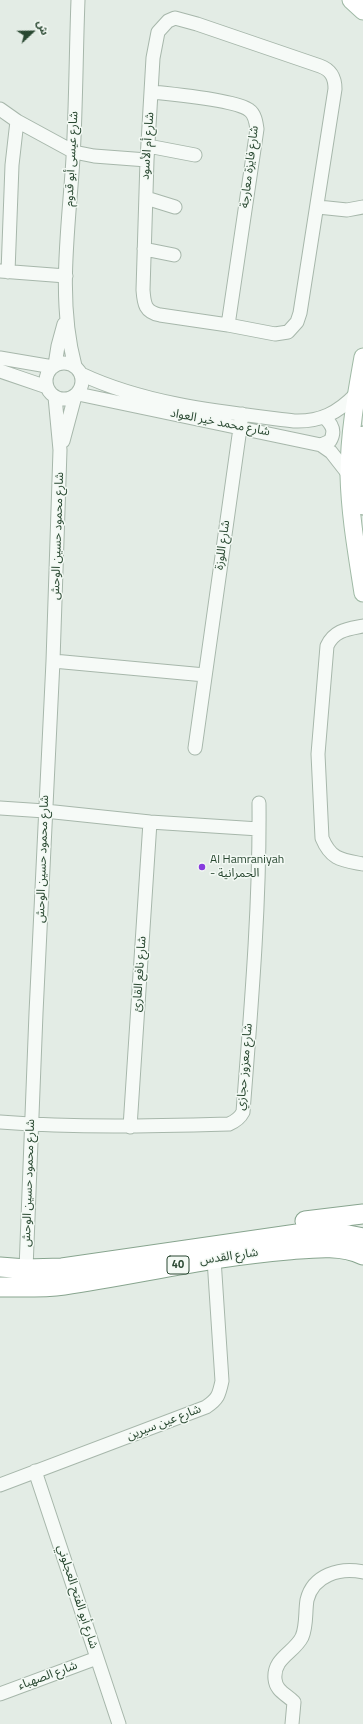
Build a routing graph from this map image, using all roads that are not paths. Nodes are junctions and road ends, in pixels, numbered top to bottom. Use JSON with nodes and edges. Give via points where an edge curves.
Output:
{"nodes":[{"id":1,"x":78,"y":0,"type":"edge"},
{"id":2,"x":352,"y":0,"type":"edge"},
{"id":3,"x":363,"y":11,"type":"edge"},
{"id":4,"x":152,"y":92,"type":"junction"},
{"id":5,"x":0,"y":109,"type":"edge"},
{"id":6,"x":17,"y":121,"type":"junction"},
{"id":7,"x":148,"y":146,"type":"junction"},
{"id":8,"x":74,"y":152,"type":"junction"},
{"id":9,"x":195,"y":155,"type":"dead end"},
{"id":10,"x":147,"y":160,"type":"junction"},
{"id":11,"x":146,"y":198,"type":"junction"},
{"id":12,"x":175,"y":207,"type":"dead end"},
{"id":13,"x":318,"y":207,"type":"junction"},
{"id":14,"x":363,"y":208,"type":"edge"},
{"id":15,"x":347,"y":210,"type":"junction"},
{"id":16,"x":363,"y":219,"type":"edge"},
{"id":17,"x":144,"y":249,"type":"junction"},
{"id":18,"x":174,"y":255,"type":"dead end"},
{"id":19,"x":4,"y":272,"type":"edge"},
{"id":20,"x":66,"y":276,"type":"junction"},
{"id":21,"x":66,"y":318,"type":"junction"},
{"id":22,"x":228,"y":325,"type":"junction"},
{"id":23,"x":363,"y":357,"type":"edge"},
{"id":24,"x":0,"y":358,"type":"edge"},
{"id":25,"x":54,"y":366,"type":"junction"},
{"id":26,"x":78,"y":370,"type":"junction"},
{"id":27,"x":0,"y":371,"type":"edge"},
{"id":28,"x":47,"y":387,"type":"junction"},
{"id":29,"x":356,"y":394,"type":"junction"},
{"id":30,"x":77,"y":395,"type":"junction"},
{"id":31,"x":55,"y":397,"type":"junction"},
{"id":32,"x":324,"y":417,"type":"junction"},
{"id":33,"x":241,"y":421,"type":"junction"},
{"id":34,"x":363,"y":436,"type":"edge"},
{"id":35,"x":321,"y":445,"type":"junction"},
{"id":36,"x":60,"y":450,"type":"junction"},
{"id":37,"x":349,"y":475,"type":"junction"},
{"id":38,"x":363,"y":505,"type":"edge"},
{"id":39,"x":363,"y":593,"type":"edge"},
{"id":40,"x":363,"y":626,"type":"edge"},
{"id":41,"x":53,"y":661,"type":"junction"},
{"id":42,"x":205,"y":675,"type":"junction"},
{"id":43,"x":195,"y":748,"type":"dead end"},
{"id":44,"x":259,"y":802,"type":"dead end"},
{"id":45,"x":0,"y":808,"type":"edge"},
{"id":46,"x":45,"y":811,"type":"junction"},
{"id":47,"x":150,"y":822,"type":"junction"},
{"id":48,"x":259,"y":830,"type":"junction"},
{"id":49,"x":363,"y":864,"type":"edge"},
{"id":50,"x":0,"y":1122,"type":"edge"},
{"id":51,"x":31,"y":1124,"type":"junction"},
{"id":52,"x":130,"y":1127,"type":"junction"},
{"id":53,"x":359,"y":1217,"type":"edge"},
{"id":54,"x":362,"y":1249,"type":"edge"},
{"id":55,"x":214,"y":1259,"type":"junction"},
{"id":56,"x":74,"y":1266,"type":"junction"},
{"id":57,"x":0,"y":1267,"type":"edge"},
{"id":58,"x":26,"y":1268,"type":"junction"},
{"id":59,"x":0,"y":1287,"type":"edge"},
{"id":60,"x":35,"y":1471,"type":"junction"},
{"id":61,"x":0,"y":1486,"type":"edge"},
{"id":62,"x":363,"y":1572,"type":"edge"},
{"id":63,"x":97,"y":1658,"type":"junction"},
{"id":64,"x":0,"y":1694,"type":"edge"},
{"id":65,"x":119,"y":1724,"type":"edge"},
{"id":66,"x":292,"y":1724,"type":"edge"}],
"edges":[{"from":1,"to":8,"type":"street","name":"شارع عيسى أبو قدوم"},
{"from":2,"to":3,"type":"main road"},
{"from":4,"to":7,"type":"street","name":"شارع أم الأسود"},
{"from":4,"to":13,"type":"street","name":"شارع أم الأسود","via":[[153,58],[158,32],[168,21],[175,18],[326,68],[334,78],[335,89]]},
{"from":4,"to":22,"type":"street","name":"شارع فايزة معارجة","via":[[234,103],[250,110],[256,121]]},
{"from":5,"to":6,"type":"street"},
{"from":6,"to":8,"type":"street"},
{"from":6,"to":19,"type":"street"},
{"from":7,"to":9,"type":"street"},
{"from":7,"to":10,"type":"street","name":"شارع أم الأسود"},
{"from":8,"to":10,"type":"street"},
{"from":8,"to":20,"type":"street","name":"شارع عيسى أبو قدوم"},
{"from":10,"to":11,"type":"street","name":"شارع أم الأسود"},
{"from":11,"to":12,"type":"street"},
{"from":11,"to":17,"type":"street","name":"شارع أم الأسود"},
{"from":13,"to":15,"type":"street"},
{"from":13,"to":22,"type":"street","name":"شارع أم الأسود","via":[[300,313],[294,326],[288,332],[275,334]]},
{"from":14,"to":15,"type":"street"},
{"from":15,"to":16,"type":"street"},
{"from":17,"to":18,"type":"street"},
{"from":17,"to":22,"type":"street","name":"شارع أم الأسود","via":[[144,304],[149,311],[160,315]]},
{"from":19,"to":20,"type":"street"},
{"from":20,"to":21,"type":"street","name":"شارع عيسى أبو قدوم"},
{"from":21,"to":25,"type":"street","name":"شارع عيسى أبو قدوم"},
{"from":21,"to":26,"type":"street","name":"شارع عيسى أبو قدوم","via":[[70,348]]},
{"from":23,"to":29,"type":"main road"},
{"from":24,"to":25,"type":"street"},
{"from":25,"to":26,"type":"street","via":[[62,363]]},
{"from":25,"to":28,"type":"street","via":[[48,372]]},
{"from":26,"to":30,"type":"street","via":[[82,384]]},
{"from":26,"to":33,"type":"street","name":"شارع محمد خير العواد","via":[[98,382]]},
{"from":27,"to":28,"type":"street"},
{"from":28,"to":31,"type":"street"},
{"from":29,"to":32,"type":"street","name":"شارع محمد خير العواد","via":[[343,408]]},
{"from":29,"to":37,"type":"main road"},
{"from":30,"to":31,"type":"street","via":[[66,400]]},
{"from":30,"to":33,"type":"street","name":"شارع محمد خير العواد"},
{"from":30,"to":36,"type":"street","name":"شارع محمود حسين الوحش"},
{"from":31,"to":36,"type":"street","name":"شارع محمود حسين الوحش"},
{"from":32,"to":33,"type":"street","name":"شارع محمد خير العواد","via":[[305,421]]},
{"from":32,"to":35,"type":"street","via":[[331,423],[333,433],[330,441]]},
{"from":33,"to":35,"type":"street","name":"شارع محمد خير العواد"},
{"from":33,"to":42,"type":"street","name":"شارع اللوزة"},
{"from":34,"to":38,"type":"highway"},
{"from":35,"to":37,"type":"street","name":"شارع محمد خير العواد","via":[[331,452]]},
{"from":36,"to":41,"type":"street","name":"شارع محمود حسين الوحش"},
{"from":37,"to":39,"type":"main road"},
{"from":40,"to":49,"type":"street","via":[[339,632],[330,639],[327,646],[318,754],[322,838],[326,848],[341,860]]},
{"from":41,"to":42,"type":"street"},
{"from":41,"to":46,"type":"street","name":"شارع محمود حسين الوحش"},
{"from":42,"to":43,"type":"street","name":"شارع اللوزة"},
{"from":44,"to":48,"type":"street","name":"شارع معزوز حجازي"},
{"from":45,"to":46,"type":"street"},
{"from":46,"to":47,"type":"street"},
{"from":46,"to":51,"type":"street","name":"شارع محمود حسين الوحش"},
{"from":47,"to":48,"type":"street"},
{"from":47,"to":52,"type":"street","name":"شارع نافع القارئ"},
{"from":48,"to":52,"type":"street","name":"شارع معزوز حجازي","via":[[251,1010],[243,1112],[236,1122],[229,1124]]},
{"from":50,"to":51,"type":"street","name":"شارع معزوز حجازي"},
{"from":51,"to":52,"type":"street","name":"شارع معزوز حجازي"},
{"from":51,"to":58,"type":"street","name":"شارع محمود حسين الوحش"},
{"from":53,"to":56,"type":"highway","via":[[319,1219],[104,1250],[90,1255]]},
{"from":54,"to":55,"type":"highway","name":"شارع القدس","number":"40","via":[[314,1248]]},
{"from":54,"to":56,"type":"highway","name":"شارع القدس","number":"40","via":[[328,1231]]},
{"from":55,"to":59,"type":"highway","name":"شارع القدس","number":"40","via":[[62,1285]]},
{"from":55,"to":60,"type":"street","name":"شارع عين سيرين","via":[[222,1381],[215,1401],[206,1407]]},
{"from":56,"to":58,"type":"highway","name":"شارع القدس","number":"40"},
{"from":57,"to":58,"type":"highway","name":"شارع القدس","number":"40"},
{"from":60,"to":61,"type":"street","name":"شارع عين سيرين"},
{"from":60,"to":63,"type":"street","name":"شارع أبو الفتح العجلوني"},
{"from":62,"to":66,"type":"street","via":[[352,1569],[338,1570],[314,1584],[309,1593],[302,1638],[296,1647],[281,1659],[275,1671],[279,1690],[294,1702]]},
{"from":63,"to":64,"type":"street","name":"شارع الصهباء"},
{"from":63,"to":65,"type":"street","name":"شارع أبو الفتح العجلوني"}]}
